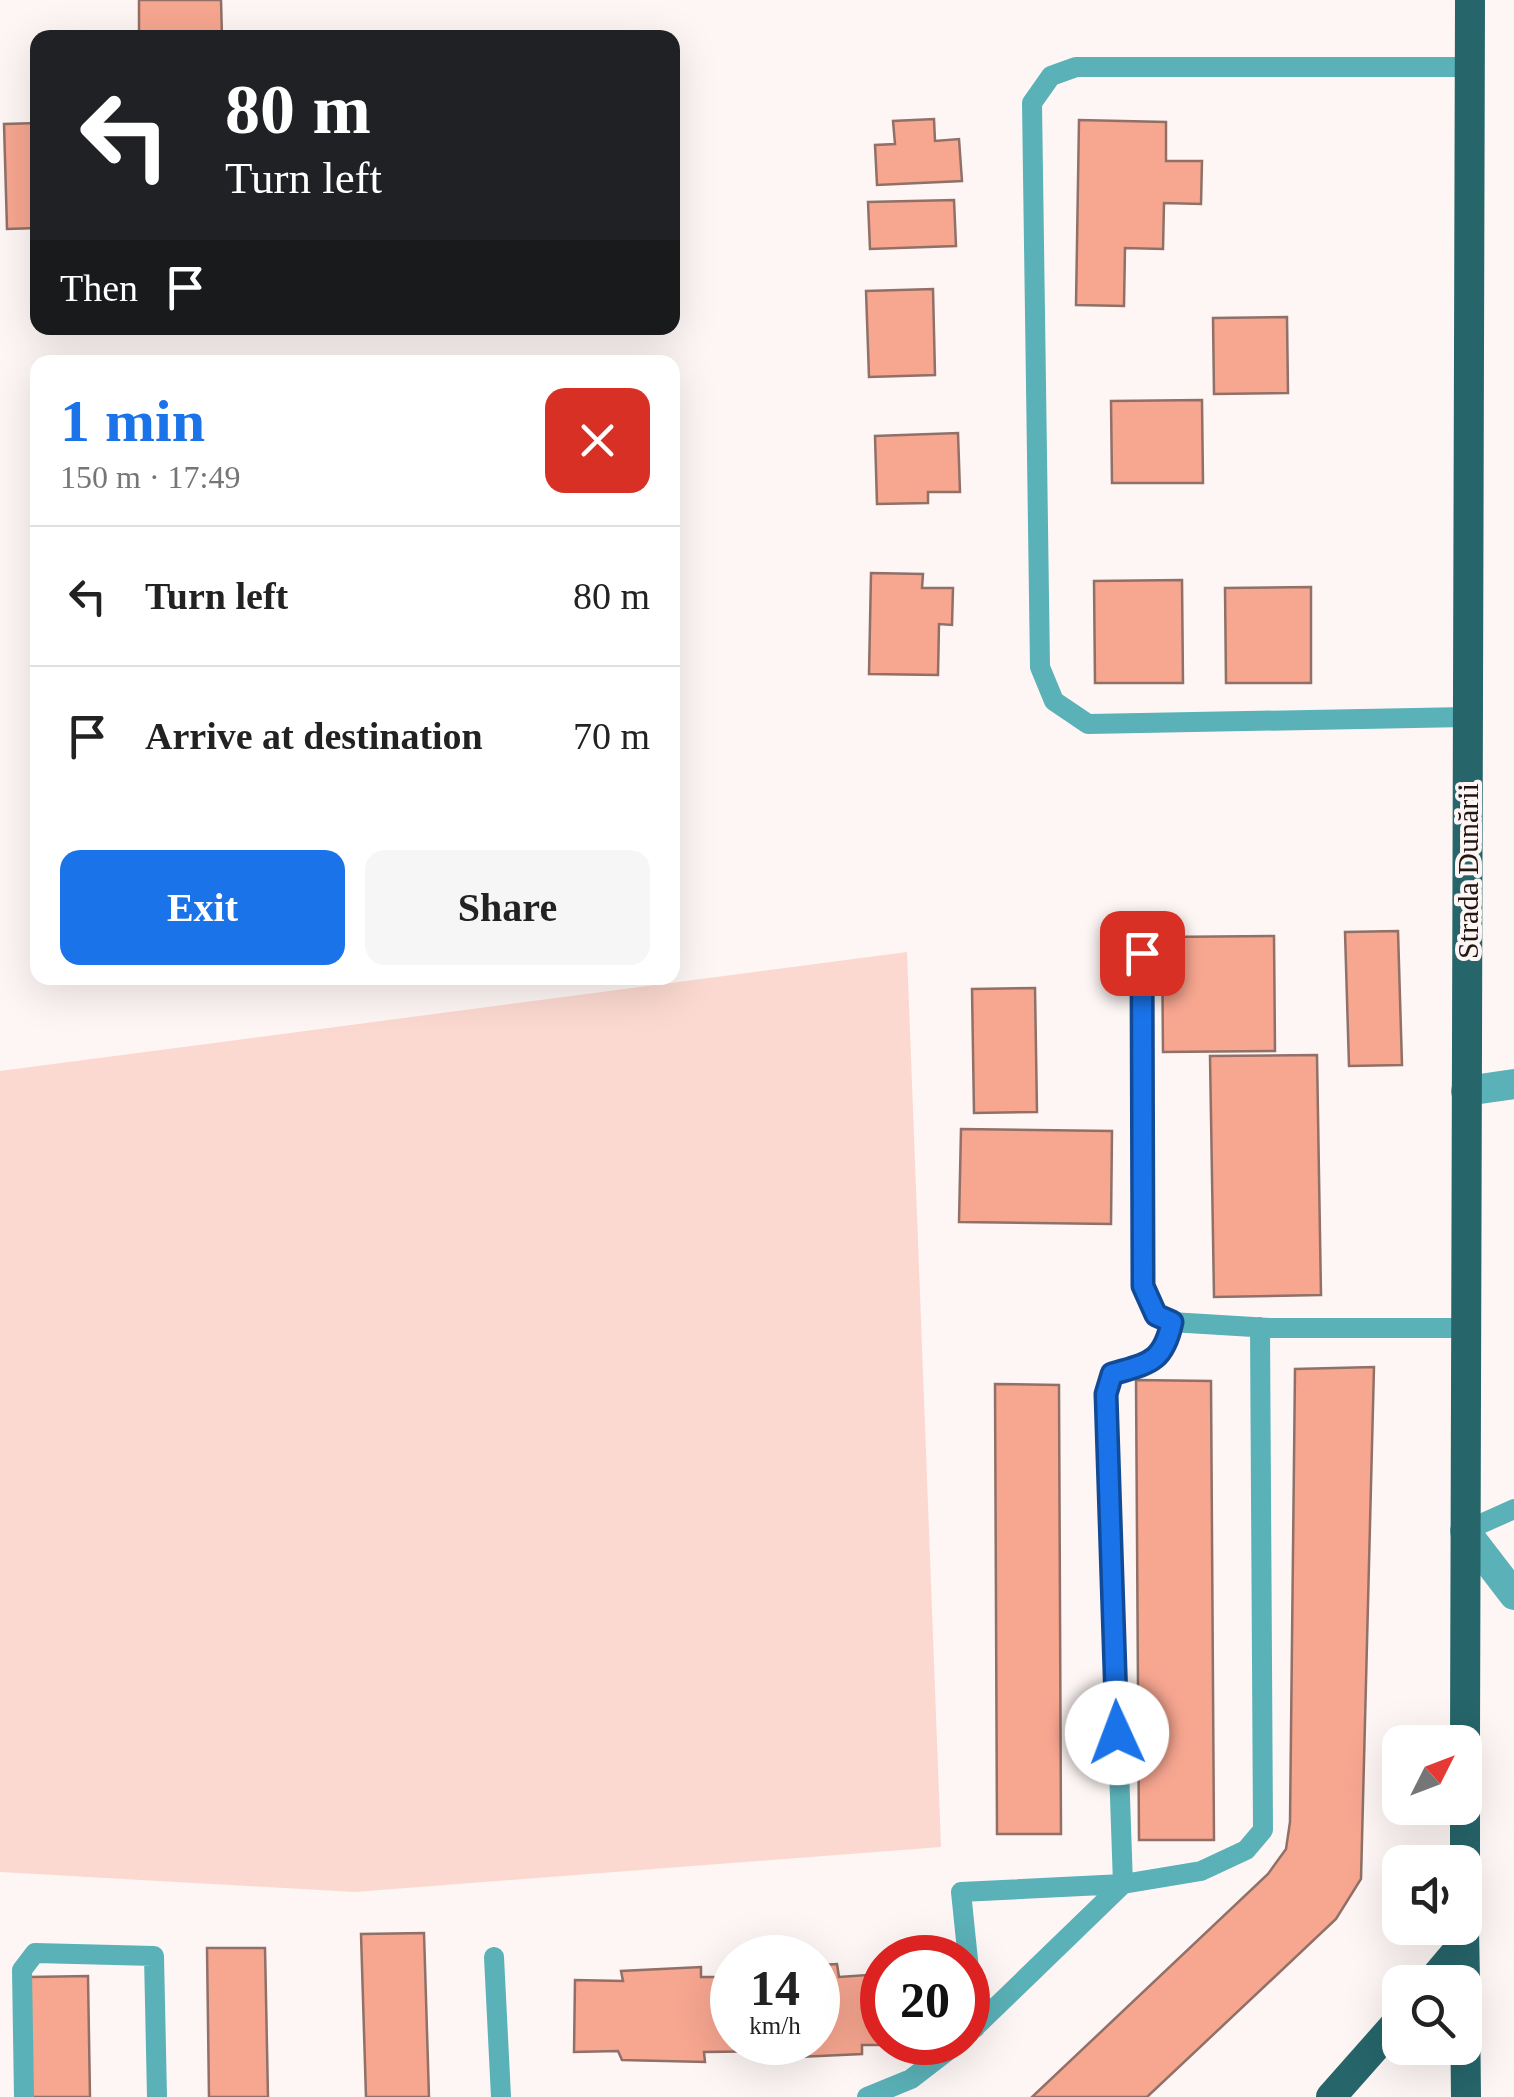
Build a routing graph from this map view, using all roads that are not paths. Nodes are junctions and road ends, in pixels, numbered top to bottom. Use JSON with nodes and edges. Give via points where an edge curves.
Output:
{"nodes":[{"id":1,"x":1470,"y":0,"type":"edge"},
{"id":2,"x":1469,"y":66,"type":"junction"},
{"id":3,"x":1468,"y":716,"type":"junction"},
{"id":4,"x":1142,"y":953,"type":"dead end"},
{"id":5,"x":1514,"y":1084,"type":"edge"},
{"id":6,"x":1466,"y":1091,"type":"junction"},
{"id":7,"x":1172,"y":1322,"type":"junction"},
{"id":8,"x":1260,"y":1327,"type":"junction"},
{"id":9,"x":1466,"y":1328,"type":"junction"},
{"id":10,"x":1514,"y":1509,"type":"edge"},
{"id":11,"x":1465,"y":1531,"type":"junction"},
{"id":12,"x":1514,"y":1596,"type":"edge"},
{"id":13,"x":1465,"y":1725,"type":"edge"},
{"id":14,"x":1122,"y":1884,"type":"junction"},
{"id":15,"x":964,"y":1935,"type":"edge"},
{"id":16,"x":494,"y":1957,"type":"dead end"},
{"id":17,"x":990,"y":2013,"type":"edge"},
{"id":18,"x":23,"y":2032,"type":"junction"},
{"id":19,"x":0,"y":2033,"type":"edge"},
{"id":20,"x":1382,"y":2039,"type":"edge"},
{"id":21,"x":929,"y":2065,"type":"edge"},
{"id":22,"x":1466,"y":2065,"type":"edge"},
{"id":23,"x":24,"y":2097,"type":"edge"},
{"id":24,"x":157,"y":2097,"type":"edge"},
{"id":25,"x":500,"y":2097,"type":"edge"},
{"id":26,"x":868,"y":2097,"type":"edge"},
{"id":27,"x":1331,"y":2097,"type":"edge"},
{"id":28,"x":1466,"y":2097,"type":"edge"}],
"edges":[{"from":1,"to":2,"type":"main road","name":"Strada Dunării"},
{"from":2,"to":3,"type":"main road","name":"Strada Dunării"},
{"from":2,"to":3,"type":"lane","via":[[1076,67],[1051,76],[1032,103],[1040,667],[1054,702],[1088,724]]},
{"from":3,"to":6,"type":"main road","name":"Strada Dunării"},
{"from":4,"to":7,"type":"lane","via":[[1143,1286],[1156,1315]]},
{"from":5,"to":6,"type":"street"},
{"from":6,"to":9,"type":"main road","name":"Strada Dunării"},
{"from":7,"to":8,"type":"lane"},
{"from":7,"to":14,"type":"lane","via":[[1166,1347],[1149,1363],[1112,1374],[1106,1394]]},
{"from":8,"to":9,"type":"lane"},
{"from":8,"to":14,"type":"lane","via":[[1263,1830],[1246,1850],[1201,1872]]},
{"from":9,"to":11,"type":"main road","name":"Strada Dunării"},
{"from":10,"to":11,"type":"lane"},
{"from":11,"to":12,"type":"street"},
{"from":11,"to":13,"type":"main road","name":"Strada Dunării"},
{"from":14,"to":15,"type":"lane","via":[[961,1892]]},
{"from":14,"to":17,"type":"lane"},
{"from":16,"to":25,"type":"lane"},
{"from":18,"to":19,"type":"lane"},
{"from":18,"to":23,"type":"lane"},
{"from":18,"to":24,"type":"lane","via":[[22,1970],[35,1954],[154,1956]]},
{"from":20,"to":27,"type":"main road"},
{"from":21,"to":26,"type":"lane"},
{"from":22,"to":28,"type":"main road"}]}
